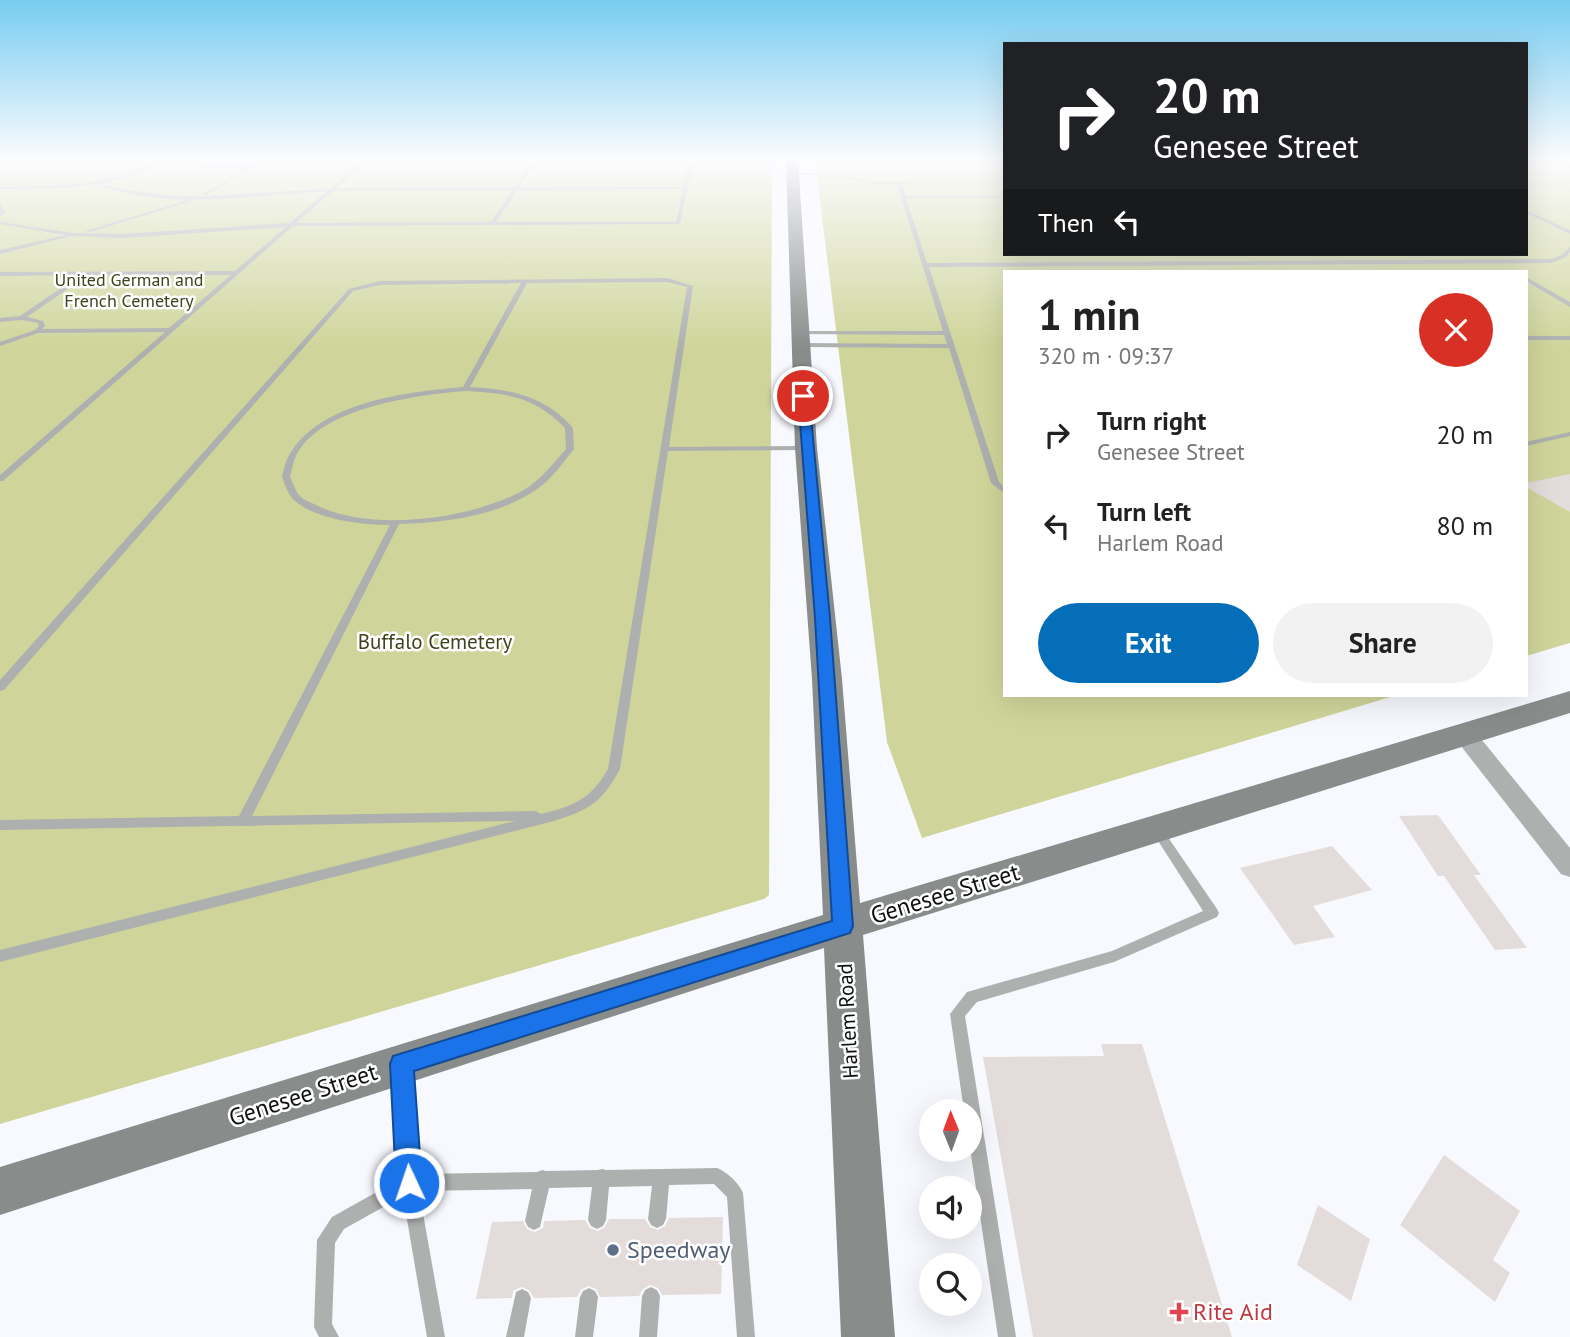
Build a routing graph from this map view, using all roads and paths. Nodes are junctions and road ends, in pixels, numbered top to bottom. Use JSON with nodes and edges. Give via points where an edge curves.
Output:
{"nodes":[{"id":1,"x":124,"y":222,"type":"edge"},
{"id":2,"x":293,"y":222,"type":"edge"},
{"id":3,"x":494,"y":222,"type":"edge"},
{"id":4,"x":678,"y":222,"type":"edge"},
{"id":5,"x":796,"y":222,"type":"edge"},
{"id":6,"x":912,"y":222,"type":"edge"},
{"id":7,"x":1550,"y":222,"type":"edge"},
{"id":8,"x":0,"y":223,"type":"edge"},
{"id":9,"x":290,"y":225,"type":"junction"},
{"id":10,"x":492,"y":225,"type":"junction"},
{"id":11,"x":1570,"y":232,"type":"edge"},
{"id":12,"x":74,"y":235,"type":"junction"},
{"id":13,"x":1570,"y":249,"type":"edge"},
{"id":14,"x":0,"y":252,"type":"edge"},
{"id":15,"x":1272,"y":256,"type":"edge"},
{"id":16,"x":1498,"y":262,"type":"junction"},
{"id":17,"x":1281,"y":263,"type":"junction"},
{"id":18,"x":1066,"y":264,"type":"junction"},
{"id":19,"x":925,"y":265,"type":"junction"},
{"id":20,"x":1070,"y":270,"type":"edge"},
{"id":21,"x":1512,"y":270,"type":"edge"},
{"id":22,"x":238,"y":273,"type":"junction"},
{"id":23,"x":0,"y":274,"type":"edge"},
{"id":24,"x":86,"y":274,"type":"junction"},
{"id":25,"x":1528,"y":280,"type":"edge"},
{"id":26,"x":525,"y":282,"type":"junction"},
{"id":27,"x":1570,"y":305,"type":"edge"},
{"id":28,"x":22,"y":318,"type":"junction"},
{"id":29,"x":0,"y":320,"type":"edge"},
{"id":30,"x":37,"y":331,"type":"junction"},
{"id":31,"x":170,"y":331,"type":"junction"},
{"id":32,"x":947,"y":333,"type":"junction"},
{"id":33,"x":1528,"y":338,"type":"edge"},
{"id":34,"x":1570,"y":338,"type":"edge"},
{"id":35,"x":800,"y":339,"type":"junction"},
{"id":36,"x":0,"y":344,"type":"edge"},
{"id":37,"x":951,"y":346,"type":"junction"},
{"id":38,"x":465,"y":389,"type":"junction"},
{"id":39,"x":1570,"y":434,"type":"edge"},
{"id":40,"x":1528,"y":444,"type":"edge"},
{"id":41,"x":806,"y":448,"type":"junction"},
{"id":42,"x":664,"y":449,"type":"junction"},
{"id":43,"x":0,"y":479,"type":"edge"},
{"id":44,"x":1003,"y":490,"type":"edge"},
{"id":45,"x":395,"y":524,"type":"junction"},
{"id":46,"x":0,"y":687,"type":"edge"},
{"id":47,"x":1570,"y":702,"type":"edge"},
{"id":48,"x":1465,"y":734,"type":"junction"},
{"id":49,"x":554,"y":816,"type":"junction"},
{"id":50,"x":243,"y":821,"type":"junction"},
{"id":51,"x":0,"y":825,"type":"edge"},
{"id":52,"x":1156,"y":830,"type":"junction"},
{"id":53,"x":1570,"y":867,"type":"edge"},
{"id":54,"x":842,"y":926,"type":"junction"},
{"id":55,"x":0,"y":956,"type":"edge"},
{"id":56,"x":401,"y":1064,"type":"junction"},
{"id":57,"x":602,"y":1177,"type":"junction"},
{"id":58,"x":661,"y":1177,"type":"junction"},
{"id":59,"x":542,"y":1178,"type":"junction"},
{"id":60,"x":409,"y":1183,"type":"junction"},
{"id":61,"x":0,"y":1191,"type":"edge"},
{"id":62,"x":657,"y":1219,"type":"dead end"},
{"id":63,"x":597,"y":1220,"type":"dead end"},
{"id":64,"x":534,"y":1221,"type":"dead end"},
{"id":65,"x":651,"y":1296,"type":"dead end"},
{"id":66,"x":589,"y":1297,"type":"dead end"},
{"id":67,"x":522,"y":1298,"type":"dead end"},
{"id":68,"x":330,"y":1337,"type":"edge"},
{"id":69,"x":436,"y":1337,"type":"edge"},
{"id":70,"x":515,"y":1337,"type":"edge"},
{"id":71,"x":583,"y":1337,"type":"edge"},
{"id":72,"x":648,"y":1337,"type":"edge"},
{"id":73,"x":746,"y":1337,"type":"edge"},
{"id":74,"x":868,"y":1337,"type":"edge"},
{"id":75,"x":1007,"y":1337,"type":"edge"}],
"edges":[{"from":1,"to":12,"type":"lane"},
{"from":2,"to":9,"type":"lane"},
{"from":3,"to":10,"type":"lane"},
{"from":4,"to":10,"type":"lane"},
{"from":5,"to":35,"type":"main road","name":"Harlem Road"},
{"from":6,"to":19,"type":"lane"},
{"from":7,"to":11,"type":"lane"},
{"from":8,"to":12,"type":"lane"},
{"from":9,"to":10,"type":"lane"},
{"from":9,"to":12,"type":"lane","via":[[152,236]]},
{"from":9,"to":22,"type":"lane"},
{"from":12,"to":14,"type":"lane"},
{"from":13,"to":16,"type":"lane","via":[[1552,261]]},
{"from":15,"to":17,"type":"lane"},
{"from":16,"to":17,"type":"lane"},
{"from":16,"to":21,"type":"lane"},
{"from":17,"to":18,"type":"lane"},
{"from":18,"to":19,"type":"lane"},
{"from":18,"to":20,"type":"lane"},
{"from":19,"to":32,"type":"lane"},
{"from":22,"to":24,"type":"lane"},
{"from":22,"to":31,"type":"lane"},
{"from":23,"to":24,"type":"lane"},
{"from":24,"to":28,"type":"lane"},
{"from":25,"to":27,"type":"lane"},
{"from":26,"to":38,"type":"lane"},
{"from":26,"to":42,"type":"lane","via":[[667,281],[690,286]]},
{"from":26,"to":46,"type":"lane","via":[[380,283],[348,292]]},
{"from":28,"to":29,"type":"lane"},
{"from":28,"to":30,"type":"lane","via":[[41,322]]},
{"from":30,"to":31,"type":"lane"},
{"from":30,"to":36,"type":"lane"},
{"from":31,"to":43,"type":"lane"},
{"from":32,"to":35,"type":"lane"},
{"from":32,"to":37,"type":"lane"},
{"from":33,"to":34,"type":"lane"},
{"from":35,"to":37,"type":"lane"},
{"from":35,"to":41,"type":"main road","name":"Harlem Road"},
{"from":37,"to":44,"type":"lane","via":[[995,483]]},
{"from":38,"to":45,"type":"lane","via":[[525,397],[553,410],[569,428],[569,450],[541,483],[501,504],[450,518]]},
{"from":38,"to":45,"type":"lane","via":[[376,403],[336,419],[305,439],[293,453],[286,477],[297,499],[327,515]]},
{"from":39,"to":40,"type":"lane"},
{"from":41,"to":42,"type":"lane"},
{"from":41,"to":54,"type":"main road","name":"Harlem Road","via":[[823,618]]},
{"from":42,"to":49,"type":"lane","via":[[614,769],[601,793],[582,807]]},
{"from":45,"to":50,"type":"lane"},
{"from":47,"to":48,"type":"main road","name":"Genesee Street"},
{"from":48,"to":52,"type":"main road","name":"Genesee Street"},
{"from":48,"to":53,"type":"street"},
{"from":49,"to":50,"type":"lane"},
{"from":49,"to":55,"type":"lane"},
{"from":50,"to":51,"type":"lane"},
{"from":52,"to":54,"type":"main road","name":"Genesee Street"},
{"from":52,"to":75,"type":"lane","via":[[1212,912],[1114,956],[972,997],[957,1014]]},
{"from":54,"to":56,"type":"main road","name":"Genesee Street"},
{"from":54,"to":74,"type":"main road","name":"Harlem Road"},
{"from":56,"to":60,"type":"lane"},
{"from":56,"to":61,"type":"main road","name":"Genesee Street"},
{"from":57,"to":58,"type":"lane"},
{"from":57,"to":59,"type":"lane"},
{"from":57,"to":63,"type":"lane"},
{"from":58,"to":62,"type":"lane"},
{"from":58,"to":73,"type":"lane","via":[[717,1176],[735,1193]]},
{"from":59,"to":60,"type":"lane"},
{"from":59,"to":64,"type":"lane"},
{"from":60,"to":68,"type":"lane","via":[[338,1223],[326,1240],[323,1327]]},
{"from":60,"to":69,"type":"lane"},
{"from":65,"to":72,"type":"lane"},
{"from":66,"to":71,"type":"lane"},
{"from":67,"to":70,"type":"lane"}]}
